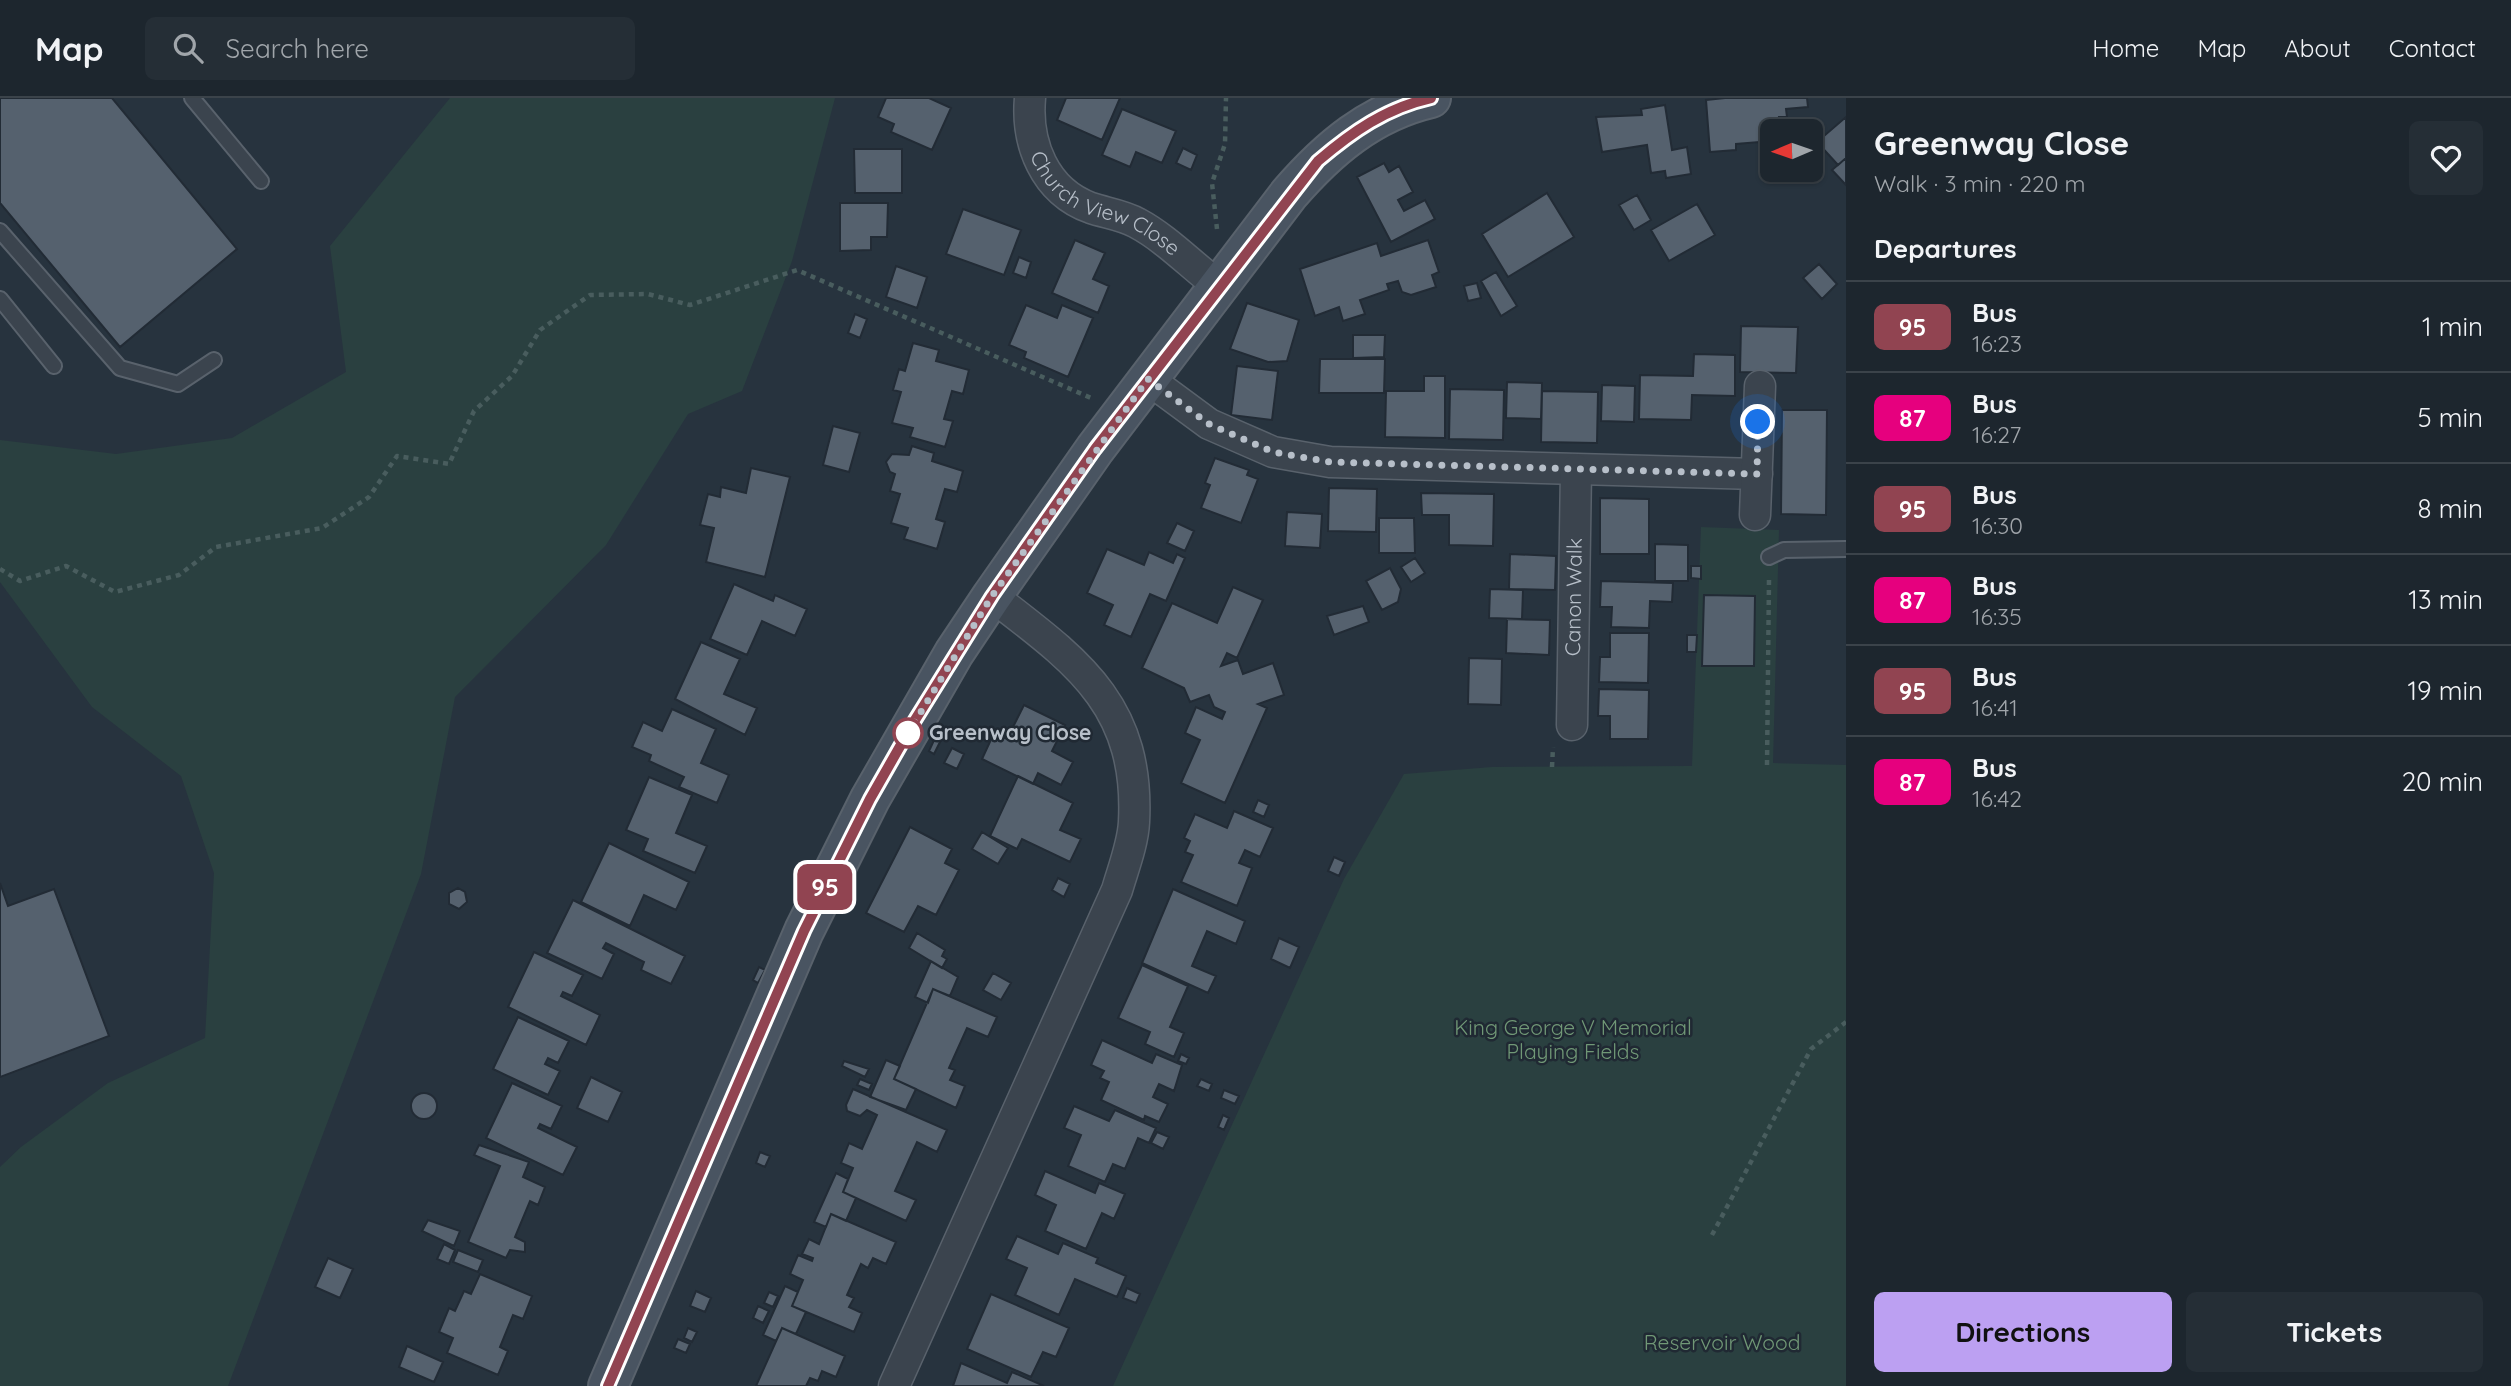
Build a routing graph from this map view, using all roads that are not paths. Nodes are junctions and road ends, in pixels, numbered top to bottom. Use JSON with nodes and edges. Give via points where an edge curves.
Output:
{"nodes":[{"id":1,"x":192,"y":98,"type":"edge"},
{"id":2,"x":1030,"y":98,"type":"edge"},
{"id":3,"x":1431,"y":98,"type":"edge"},
{"id":4,"x":1385,"y":105,"type":"edge"},
{"id":5,"x":261,"y":181,"type":"dead end"},
{"id":6,"x":0,"y":231,"type":"edge"},
{"id":7,"x":1219,"y":286,"type":"junction"},
{"id":8,"x":0,"y":299,"type":"edge"},
{"id":9,"x":214,"y":360,"type":"dead end"},
{"id":10,"x":54,"y":366,"type":"dead end"},
{"id":11,"x":1148,"y":379,"type":"junction"},
{"id":12,"x":1760,"y":386,"type":"dead end"},
{"id":13,"x":1576,"y":470,"type":"junction"},
{"id":14,"x":1757,"y":474,"type":"junction"},
{"id":15,"x":1755,"y":516,"type":"dead end"},
{"id":16,"x":1846,"y":549,"type":"edge"},
{"id":17,"x":1769,"y":557,"type":"road end"},
{"id":18,"x":992,"y":596,"type":"junction"},
{"id":19,"x":1572,"y":725,"type":"dead end"},
{"id":20,"x":608,"y":1386,"type":"edge"},
{"id":21,"x":894,"y":1386,"type":"edge"}],
"edges":[{"from":1,"to":5,"type":"lane"},
{"from":2,"to":7,"type":"street","name":"Church View Close","via":[[1028,131],[1038,160],[1069,195],[1088,207],[1138,223]]},
{"from":3,"to":4,"type":"main road"},
{"from":4,"to":7,"type":"main road","via":[[1318,161]]},
{"from":6,"to":9,"type":"lane","via":[[120,368],[178,384]]},
{"from":7,"to":11,"type":"main road"},
{"from":8,"to":10,"type":"lane"},
{"from":11,"to":13,"type":"street","via":[[1209,424],[1273,452],[1330,462]]},
{"from":11,"to":18,"type":"main road"},
{"from":12,"to":14,"type":"street"},
{"from":13,"to":14,"type":"street"},
{"from":13,"to":19,"type":"street","name":"Canon Walk"},
{"from":14,"to":15,"type":"street"},
{"from":16,"to":17,"type":"lane","via":[[1784,550]]},
{"from":18,"to":20,"type":"main road","via":[[907,734],[804,931]]},
{"from":18,"to":21,"type":"street","via":[[1053,642],[1100,690],[1119,724],[1132,771],[1134,825],[1118,890]]}]}
